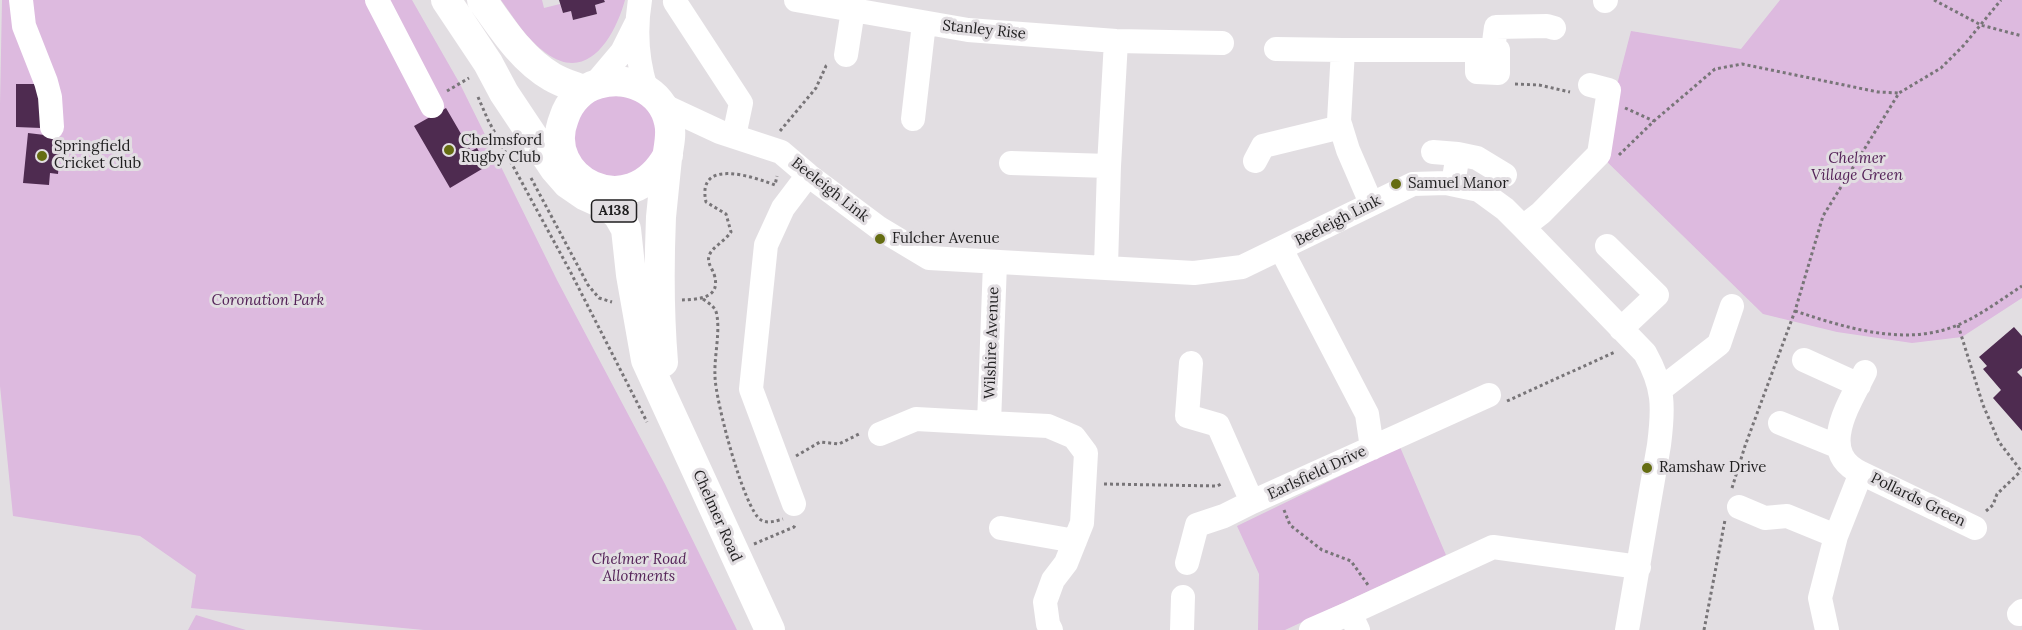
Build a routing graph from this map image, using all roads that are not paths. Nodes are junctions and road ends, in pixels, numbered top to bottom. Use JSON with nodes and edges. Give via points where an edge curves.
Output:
{"nodes":[{"id":1,"x":21,"y":0,"type":"edge"},
{"id":2,"x":376,"y":0,"type":"edge"},
{"id":3,"x":446,"y":0,"type":"edge"},
{"id":4,"x":482,"y":0,"type":"edge"},
{"id":5,"x":640,"y":0,"type":"edge"},
{"id":6,"x":676,"y":0,"type":"edge"},
{"id":7,"x":796,"y":0,"type":"edge"},
{"id":8,"x":853,"y":9,"type":"junction"},
{"id":9,"x":924,"y":23,"type":"junction"},
{"id":10,"x":636,"y":24,"type":"junction"},
{"id":11,"x":1554,"y":28,"type":"dead end"},
{"id":12,"x":1116,"y":40,"type":"junction"},
{"id":13,"x":1222,"y":43,"type":"dead end"},
{"id":14,"x":1276,"y":49,"type":"dead end"},
{"id":15,"x":1343,"y":50,"type":"junction"},
{"id":16,"x":1485,"y":50,"type":"junction"},
{"id":17,"x":846,"y":55,"type":"road end"},
{"id":18,"x":478,"y":70,"type":"junction"},
{"id":19,"x":1498,"y":73,"type":"road end"},
{"id":20,"x":589,"y":87,"type":"junction"},
{"id":21,"x":1590,"y":93,"type":"road end"},
{"id":22,"x":654,"y":97,"type":"junction"},
{"id":23,"x":431,"y":103,"type":"road end"},
{"id":24,"x":913,"y":119,"type":"dead end"},
{"id":25,"x":52,"y":127,"type":"dead end"},
{"id":26,"x":1341,"y":127,"type":"junction"},
{"id":27,"x":727,"y":134,"type":"junction"},
{"id":28,"x":669,"y":149,"type":"junction"},
{"id":29,"x":1433,"y":152,"type":"dead end"},
{"id":30,"x":1458,"y":154,"type":"junction"},
{"id":31,"x":1255,"y":161,"type":"dead end"},
{"id":32,"x":1011,"y":163,"type":"dead end"},
{"id":33,"x":568,"y":165,"type":"junction"},
{"id":34,"x":1109,"y":166,"type":"junction"},
{"id":35,"x":808,"y":175,"type":"junction"},
{"id":36,"x":1505,"y":175,"type":"dead end"},
{"id":37,"x":1453,"y":184,"type":"junction"},
{"id":38,"x":605,"y":190,"type":"junction"},
{"id":39,"x":1371,"y":203,"type":"junction"},
{"id":40,"x":1523,"y":227,"type":"junction"},
{"id":41,"x":1607,"y":246,"type":"dead end"},
{"id":42,"x":1281,"y":249,"type":"junction"},
{"id":43,"x":995,"y":263,"type":"junction"},
{"id":44,"x":1106,"y":266,"type":"junction"},
{"id":45,"x":1732,"y":306,"type":"dead end"},
{"id":46,"x":640,"y":326,"type":"junction"},
{"id":47,"x":1626,"y":334,"type":"junction"},
{"id":48,"x":1804,"y":360,"type":"dead end"},
{"id":49,"x":1191,"y":363,"type":"dead end"},
{"id":50,"x":1661,"y":389,"type":"junction"},
{"id":51,"x":1489,"y":395,"type":"road end"},
{"id":52,"x":666,"y":401,"type":"junction"},
{"id":53,"x":989,"y":423,"type":"junction"},
{"id":54,"x":1780,"y":423,"type":"dead end"},
{"id":55,"x":880,"y":434,"type":"road end"},
{"id":56,"x":1839,"y":447,"type":"junction"},
{"id":57,"x":1372,"y":448,"type":"junction"},
{"id":58,"x":1861,"y":472,"type":"junction"},
{"id":59,"x":1252,"y":502,"type":"junction"},
{"id":60,"x":1732,"y":505,"type":"road end"},
{"id":61,"x":794,"y":510,"type":"road end"},
{"id":62,"x":1001,"y":528,"type":"dead end"},
{"id":63,"x":1975,"y":528,"type":"road end"},
{"id":64,"x":1836,"y":536,"type":"junction"},
{"id":65,"x":1075,"y":541,"type":"junction"},
{"id":66,"x":1187,"y":563,"type":"dead end"},
{"id":67,"x":1639,"y":567,"type":"junction"},
{"id":68,"x":1184,"y":597,"type":"dead end"},
{"id":69,"x":1354,"y":621,"type":"edge"},
{"id":70,"x":770,"y":630,"type":"edge"},
{"id":71,"x":1051,"y":630,"type":"edge"},
{"id":72,"x":1182,"y":630,"type":"edge"},
{"id":73,"x":1311,"y":630,"type":"edge"},
{"id":74,"x":1627,"y":630,"type":"edge"},
{"id":75,"x":1827,"y":630,"type":"edge"}],
"edges":[{"from":1,"to":25,"type":"street","via":[[24,26],[50,97]]},
{"from":2,"to":23,"type":"street"},
{"from":3,"to":18,"type":"main road","name":"Chelmer Road","number":"A138"},
{"from":4,"to":20,"type":"main road","via":[[540,70],[555,79]]},
{"from":5,"to":10,"type":"street"},
{"from":6,"to":27,"type":"street","via":[[741,103]]},
{"from":7,"to":8,"type":"street","name":"Stanley Rise"},
{"from":8,"to":9,"type":"street","name":"Stanley Rise"},
{"from":8,"to":17,"type":"street"},
{"from":9,"to":12,"type":"street","name":"Stanley Rise","via":[[968,30]]},
{"from":9,"to":24,"type":"street"},
{"from":10,"to":20,"type":"street","via":[[622,52]]},
{"from":10,"to":22,"type":"street","via":[[641,73]]},
{"from":11,"to":16,"type":"street","via":[[1496,27]]},
{"from":12,"to":13,"type":"street","name":"Stanley Rise"},
{"from":12,"to":34,"type":"street"},
{"from":14,"to":15,"type":"street"},
{"from":15,"to":16,"type":"street"},
{"from":15,"to":26,"type":"street"},
{"from":16,"to":19,"type":"street","via":[[1478,72]]},
{"from":18,"to":33,"type":"main road","name":"Chelmer Road","number":"A138","via":[[513,88]]},
{"from":18,"to":46,"type":"main road","name":"Chelmer Road","number":"A138","via":[[504,93],[568,184],[618,215],[626,229]]},
{"from":20,"to":22,"type":"main road","via":[[613,80],[630,82]]},
{"from":20,"to":33,"type":"main road","via":[[570,105],[563,119],[560,135]]},
{"from":21,"to":40,"type":"street","via":[[1599,154]]},
{"from":22,"to":27,"type":"street","name":"Beeleigh Link"},
{"from":22,"to":28,"type":"main road","name":"Chelmer Road","number":"A138","via":[[669,120]]},
{"from":26,"to":31,"type":"street","via":[[1263,146]]},
{"from":26,"to":39,"type":"street"},
{"from":27,"to":28,"type":"street","name":"Beeleigh Link","via":[[691,134]]},
{"from":27,"to":35,"type":"street","name":"Beeleigh Link","via":[[781,152]]},
{"from":28,"to":38,"type":"main road","name":"Chelmer Road","number":"A138","via":[[649,180],[635,188]]},
{"from":28,"to":52,"type":"main road","name":"Chelmer Road","number":"A138","via":[[659,282]]},
{"from":29,"to":30,"type":"street"},
{"from":30,"to":36,"type":"street","via":[[1478,158]]},
{"from":30,"to":37,"type":"street"},
{"from":32,"to":34,"type":"street"},
{"from":33,"to":38,"type":"main road","name":"Chelmer Road","number":"A138","via":[[578,177]]},
{"from":34,"to":44,"type":"street"},
{"from":35,"to":43,"type":"street","name":"Beeleigh Link","via":[[879,228],[929,258]]},
{"from":35,"to":61,"type":"street","via":[[783,208],[766,245],[751,389]]},
{"from":37,"to":39,"type":"street","name":"Beeleigh Link","via":[[1413,184]]},
{"from":37,"to":40,"type":"street","name":"Beeleigh Link","via":[[1479,190]]},
{"from":38,"to":46,"type":"main road","name":"Chelmer Road","number":"A138","via":[[625,198],[641,228]]},
{"from":39,"to":42,"type":"street","name":"Beeleigh Link"},
{"from":40,"to":47,"type":"street","name":"Beeleigh Link"},
{"from":41,"to":47,"type":"street","via":[[1657,295]]},
{"from":42,"to":44,"type":"street","name":"Beeleigh Link","via":[[1242,267],[1194,273]]},
{"from":42,"to":57,"type":"street","name":"Earlsfield Drive","via":[[1367,414]]},
{"from":43,"to":44,"type":"street","name":"Beeleigh Link"},
{"from":43,"to":53,"type":"street","name":"Wilshire Avenue"},
{"from":45,"to":50,"type":"street","via":[[1719,344]]},
{"from":46,"to":52,"type":"main road","name":"Chelmer Road","number":"A138","via":[[646,360]]},
{"from":47,"to":50,"type":"street","name":"Beeleigh Link","via":[[1645,353]]},
{"from":48,"to":56,"type":"street","via":[[1862,379],[1840,426]]},
{"from":49,"to":59,"type":"street","name":"Earlsfield Drive","via":[[1187,416],[1218,425]]},
{"from":50,"to":67,"type":"street","name":"Beeleigh Link","via":[[1663,416]]},
{"from":51,"to":57,"type":"street","name":"Earlsfield Drive"},
{"from":52,"to":70,"type":"main road","name":"Chelmer Road","number":"A138"},
{"from":53,"to":55,"type":"street","via":[[916,419]]},
{"from":53,"to":65,"type":"street","via":[[1048,426],[1074,437],[1086,453],[1082,523]]},
{"from":54,"to":56,"type":"street"},
{"from":56,"to":58,"type":"street","name":"Pollards Green","via":[[1843,460]]},
{"from":57,"to":59,"type":"street","name":"Earlsfield Drive"},
{"from":58,"to":63,"type":"street","name":"Pollards Green"},
{"from":58,"to":64,"type":"street","name":"Pollards Green"},
{"from":59,"to":66,"type":"street","via":[[1197,525]]},
{"from":60,"to":64,"type":"street","via":[[1765,518],[1787,516]]},
{"from":62,"to":65,"type":"street"},
{"from":64,"to":75,"type":"street","name":"Pollards Green","via":[[1820,598]]},
{"from":65,"to":71,"type":"street","via":[[1045,602]]},
{"from":67,"to":69,"type":"street","via":[[1493,547],[1382,598]]},
{"from":67,"to":74,"type":"street","name":"Beeleigh Link"},
{"from":68,"to":72,"type":"street"},
{"from":69,"to":73,"type":"street"}]}
